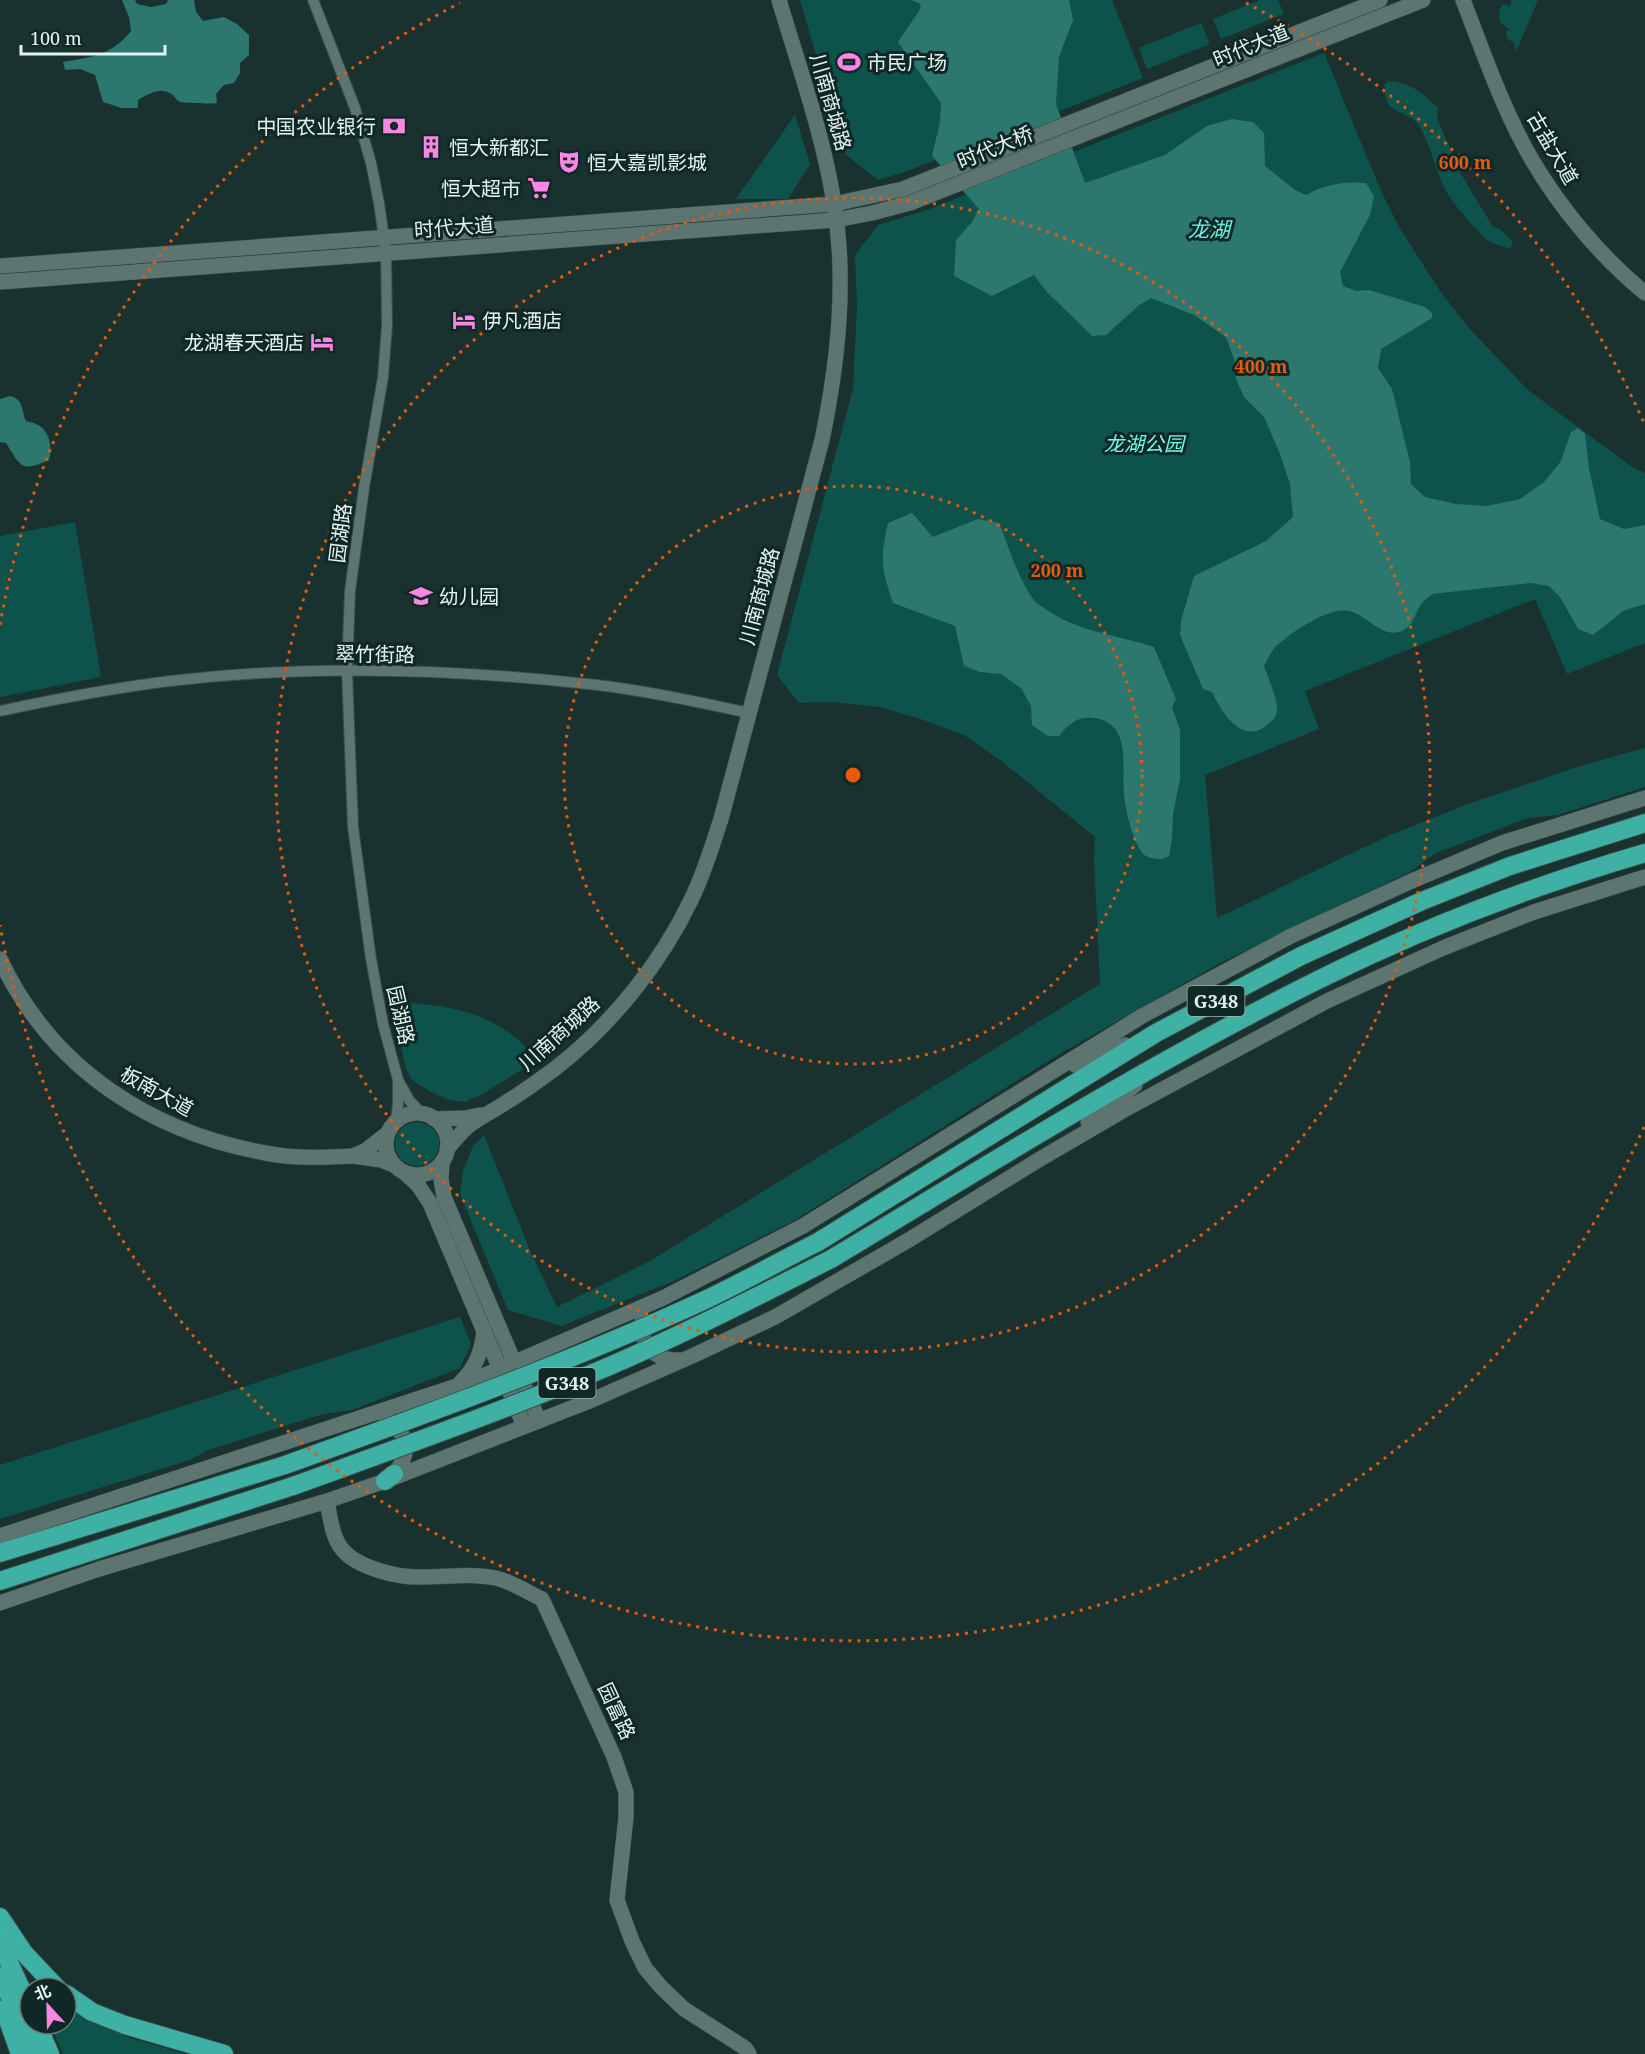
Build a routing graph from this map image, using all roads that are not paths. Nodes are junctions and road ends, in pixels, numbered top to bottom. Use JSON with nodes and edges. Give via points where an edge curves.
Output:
{"nodes":[{"id":1,"x":313,"y":0,"type":"edge"},
{"id":2,"x":779,"y":0,"type":"edge"},
{"id":3,"x":1380,"y":0,"type":"edge"},
{"id":4,"x":1423,"y":0,"type":"edge"},
{"id":5,"x":1463,"y":0,"type":"edge"},
{"id":6,"x":1092,"y":123,"type":"junction"},
{"id":7,"x":906,"y":196,"type":"junction"},
{"id":8,"x":834,"y":204,"type":"junction"},
{"id":9,"x":836,"y":220,"type":"junction"},
{"id":10,"x":384,"y":237,"type":"junction"},
{"id":11,"x":386,"y":253,"type":"junction"},
{"id":12,"x":0,"y":266,"type":"edge"},
{"id":13,"x":0,"y":282,"type":"edge"},
{"id":14,"x":1645,"y":293,"type":"edge"},
{"id":15,"x":347,"y":671,"type":"junction"},
{"id":16,"x":0,"y":711,"type":"edge"},
{"id":17,"x":749,"y":712,"type":"junction"},
{"id":18,"x":1645,"y":798,"type":"edge"},
{"id":19,"x":1645,"y":824,"type":"edge"},
{"id":20,"x":1645,"y":853,"type":"edge"},
{"id":21,"x":1645,"y":877,"type":"edge"},
{"id":22,"x":0,"y":959,"type":"edge"},
{"id":23,"x":1156,"y":1033,"type":"junction"},
{"id":24,"x":1170,"y":1058,"type":"junction"},
{"id":25,"x":398,"y":1080,"type":"junction"},
{"id":26,"x":1033,"y":1082,"type":"junction"},
{"id":27,"x":483,"y":1115,"type":"junction"},
{"id":28,"x":428,"y":1116,"type":"junction"},
{"id":29,"x":392,"y":1127,"type":"junction"},
{"id":30,"x":445,"y":1155,"type":"junction"},
{"id":31,"x":353,"y":1156,"type":"junction"},
{"id":32,"x":1040,"y":1158,"type":"junction"},
{"id":33,"x":400,"y":1169,"type":"junction"},
{"id":34,"x":663,"y":1298,"type":"junction"},
{"id":35,"x":484,"y":1330,"type":"junction"},
{"id":36,"x":501,"y":1331,"type":"junction"},
{"id":37,"x":547,"y":1348,"type":"junction"},
{"id":38,"x":690,"y":1357,"type":"junction"},
{"id":39,"x":507,"y":1366,"type":"junction"},
{"id":40,"x":457,"y":1386,"type":"junction"},
{"id":41,"x":365,"y":1417,"type":"junction"},
{"id":42,"x":539,"y":1421,"type":"junction"},
{"id":43,"x":524,"y":1426,"type":"junction"},
{"id":44,"x":390,"y":1477,"type":"junction"},
{"id":45,"x":327,"y":1501,"type":"junction"},
{"id":46,"x":29,"y":1527,"type":"junction"},
{"id":47,"x":0,"y":1536,"type":"edge"},
{"id":48,"x":0,"y":1544,"type":"edge"},
{"id":49,"x":0,"y":1553,"type":"edge"},
{"id":50,"x":99,"y":1569,"type":"junction"},
{"id":51,"x":4,"y":1579,"type":"edge"},
{"id":52,"x":0,"y":1603,"type":"edge"},
{"id":53,"x":0,"y":1917,"type":"edge"},
{"id":54,"x":0,"y":1943,"type":"edge"},
{"id":55,"x":0,"y":1976,"type":"edge"},
{"id":56,"x":46,"y":1976,"type":"edge"},
{"id":57,"x":18,"y":1982,"type":"edge"},
{"id":58,"x":0,"y":1999,"type":"edge"},
{"id":59,"x":78,"y":2002,"type":"edge"},
{"id":60,"x":42,"y":2036,"type":"edge"},
{"id":61,"x":20,"y":2054,"type":"edge"},
{"id":62,"x":36,"y":2054,"type":"edge"},
{"id":63,"x":50,"y":2054,"type":"edge"},
{"id":64,"x":224,"y":2054,"type":"edge"},
{"id":65,"x":749,"y":2054,"type":"edge"}],
"edges":[{"from":1,"to":10,"type":"street","name":"园湖路","via":[[355,108],[371,163]]},
{"from":2,"to":8,"type":"street","name":"川南商城路","via":[[826,158]]},
{"from":3,"to":6,"type":"street","name":"时代大道"},
{"from":4,"to":6,"type":"street","name":"时代大道"},
{"from":5,"to":14,"type":"street","name":"古盐大道","via":[[1533,162],[1579,225]]},
{"from":6,"to":7,"type":"street","name":"时代大桥"},
{"from":7,"to":8,"type":"street","name":"时代大道"},
{"from":7,"to":9,"type":"street","name":"时代大道","via":[[872,213]]},
{"from":8,"to":9,"type":"street","name":"川南商城路"},
{"from":8,"to":10,"type":"street","name":"时代大道"},
{"from":9,"to":11,"type":"street","name":"时代大道"},
{"from":9,"to":17,"type":"street","name":"川南商城路","via":[[840,286],[833,388]]},
{"from":10,"to":11,"type":"street","name":"园湖路"},
{"from":10,"to":12,"type":"street","name":"时代大道"},
{"from":11,"to":13,"type":"street","name":"时代大道"},
{"from":11,"to":15,"type":"street","name":"园湖路","via":[[387,326],[350,591]]},
{"from":15,"to":16,"type":"street","name":"翠竹街路","via":[[171,681]]},
{"from":15,"to":17,"type":"street","name":"翠竹街路","via":[[450,673],[599,686]]},
{"from":15,"to":25,"type":"street","name":"园湖路","via":[[353,827],[371,959]]},
{"from":17,"to":27,"type":"street","name":"川南商城路","via":[[707,864],[670,938],[596,1032],[535,1084]]},
{"from":18,"to":26,"type":"street","via":[[1502,843],[1291,936],[1142,1016]]},
{"from":19,"to":23,"type":"highway","number":"G348","via":[[1510,866],[1422,901],[1301,956]]},
{"from":20,"to":24,"type":"highway","number":"G348","via":[[1526,891],[1433,928],[1317,980]]},
{"from":21,"to":32,"type":"street","via":[[1534,912],[1327,1001]]},
{"from":22,"to":31,"type":"street","name":"板南大道","via":[[27,1007],[54,1040],[100,1083],[150,1116],[184,1132],[273,1155]]},
{"from":23,"to":26,"type":"street"},
{"from":23,"to":49,"type":"highway","number":"G348","bridge":true,"via":[[818,1242],[706,1299],[459,1403],[285,1465]]},
{"from":24,"to":32,"type":"street"},
{"from":24,"to":51,"type":"highway","number":"G348","bridge":true,"via":[[831,1259],[605,1368],[293,1486]]},
{"from":25,"to":28,"type":"street","via":[[410,1100]]},
{"from":25,"to":29,"type":"street","via":[[398,1104]]},
{"from":26,"to":34,"type":"street","via":[[803,1226]]},
{"from":27,"to":28,"type":"street"},
{"from":27,"to":30,"type":"street"},
{"from":28,"to":29,"type":"street","via":[[408,1115]]},
{"from":28,"to":30,"type":"street","via":[[444,1129],[448,1142]]},
{"from":29,"to":31,"type":"street","via":[[365,1151]]},
{"from":29,"to":33,"type":"street","via":[[386,1140],[387,1153]]},
{"from":30,"to":33,"type":"street","via":[[438,1167],[426,1174]]},
{"from":30,"to":36,"type":"street","via":[[441,1179],[444,1197]]},
{"from":31,"to":33,"type":"street"},
{"from":32,"to":38,"type":"street","via":[[775,1317]]},
{"from":33,"to":35,"type":"street","via":[[430,1203]]},
{"from":34,"to":37,"type":"street"},
{"from":34,"to":38,"type":"street","via":[[654,1303],[643,1320],[645,1341],[659,1357]]},
{"from":35,"to":39,"type":"street"},
{"from":35,"to":40,"type":"street","via":[[477,1362]]},
{"from":36,"to":37,"type":"street","via":[[517,1344]]},
{"from":36,"to":39,"type":"street"},
{"from":37,"to":39,"type":"street"},
{"from":38,"to":42,"type":"street"},
{"from":39,"to":40,"type":"street"},
{"from":39,"to":42,"type":"street"},
{"from":39,"to":43,"type":"street"},
{"from":40,"to":41,"type":"street"},
{"from":41,"to":44,"type":"street","via":[[387,1420],[403,1435],[406,1456]]},
{"from":41,"to":46,"type":"street"},
{"from":42,"to":43,"type":"street"},
{"from":43,"to":44,"type":"street"},
{"from":44,"to":45,"type":"street"},
{"from":45,"to":50,"type":"street"},
{"from":45,"to":65,"type":"street","name":"园富路","via":[[341,1548],[357,1563],[420,1577],[496,1578],[542,1599],[626,1792],[627,1817],[617,1900],[632,1941],[645,1968],[661,1987],[684,2009]]},
{"from":46,"to":47,"type":"street"},
{"from":46,"to":48,"type":"street"},
{"from":50,"to":51,"type":"street"},
{"from":50,"to":52,"type":"street"},
{"from":53,"to":56,"type":"highway","via":[[24,1953]]},
{"from":54,"to":57,"type":"highway"},
{"from":55,"to":62,"type":"highway"},
{"from":58,"to":61,"type":"highway"},
{"from":59,"to":64,"type":"highway","via":[[125,2025]]},
{"from":60,"to":63,"type":"highway"}]}
